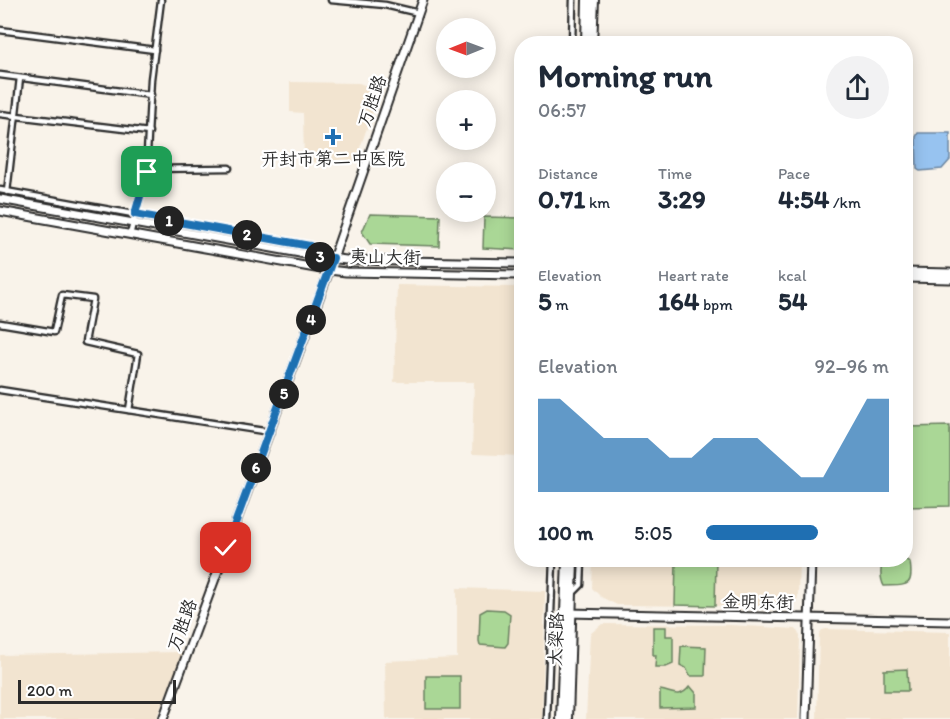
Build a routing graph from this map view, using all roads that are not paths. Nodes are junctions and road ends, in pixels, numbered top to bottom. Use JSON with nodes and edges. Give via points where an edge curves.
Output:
{"nodes":[{"id":1,"x":161,"y":0,"type":"edge"},
{"id":2,"x":331,"y":0,"type":"edge"},
{"id":3,"x":423,"y":0,"type":"edge"},
{"id":4,"x":573,"y":0,"type":"edge"},
{"id":5,"x":587,"y":0,"type":"edge"},
{"id":6,"x":594,"y":0,"type":"edge"},
{"id":7,"x":372,"y":2,"type":"edge"},
{"id":8,"x":418,"y":13,"type":"junction"},
{"id":9,"x":0,"y":30,"type":"edge"},
{"id":10,"x":572,"y":36,"type":"edge"},
{"id":11,"x":586,"y":36,"type":"edge"},
{"id":12,"x":592,"y":36,"type":"edge"},
{"id":13,"x":155,"y":50,"type":"junction"},
{"id":14,"x":0,"y":75,"type":"edge"},
{"id":15,"x":20,"y":78,"type":"junction"},
{"id":16,"x":151,"y":95,"type":"junction"},
{"id":17,"x":0,"y":114,"type":"edge"},
{"id":18,"x":15,"y":116,"type":"junction"},
{"id":19,"x":149,"y":132,"type":"junction"},
{"id":20,"x":229,"y":168,"type":"dead end"},
{"id":21,"x":147,"y":169,"type":"junction"},
{"id":22,"x":0,"y":190,"type":"edge"},
{"id":23,"x":7,"y":192,"type":"junction"},
{"id":24,"x":0,"y":199,"type":"edge"},
{"id":25,"x":0,"y":211,"type":"edge"},
{"id":26,"x":135,"y":214,"type":"junction"},
{"id":27,"x":133,"y":223,"type":"junction"},
{"id":28,"x":130,"y":235,"type":"junction"},
{"id":29,"x":320,"y":257,"type":"junction"},
{"id":30,"x":333,"y":258,"type":"junction"},
{"id":31,"x":514,"y":263,"type":"edge"},
{"id":32,"x":329,"y":270,"type":"junction"},
{"id":33,"x":913,"y":272,"type":"edge"},
{"id":34,"x":950,"y":273,"type":"edge"},
{"id":35,"x":514,"y":275,"type":"edge"},
{"id":36,"x":913,"y":278,"type":"edge"},
{"id":37,"x":950,"y":279,"type":"edge"},
{"id":38,"x":0,"y":322,"type":"edge"},
{"id":39,"x":0,"y":390,"type":"edge"},
{"id":40,"x":129,"y":410,"type":"junction"},
{"id":41,"x":270,"y":432,"type":"junction"},
{"id":42,"x":553,"y":567,"type":"edge"},
{"id":43,"x":567,"y":567,"type":"edge"},
{"id":44,"x":573,"y":567,"type":"edge"},
{"id":45,"x":582,"y":567,"type":"edge"},
{"id":46,"x":811,"y":567,"type":"edge"},
{"id":47,"x":572,"y":594,"type":"junction"},
{"id":48,"x":568,"y":613,"type":"junction"},
{"id":49,"x":809,"y":618,"type":"junction"},
{"id":50,"x":950,"y":621,"type":"edge"},
{"id":51,"x":163,"y":719,"type":"edge"},
{"id":52,"x":547,"y":719,"type":"edge"},
{"id":53,"x":561,"y":719,"type":"edge"},
{"id":54,"x":568,"y":719,"type":"edge"},
{"id":55,"x":806,"y":719,"type":"edge"}],
"edges":[{"from":1,"to":13,"type":"street"},
{"from":2,"to":7,"type":"street"},
{"from":3,"to":8,"type":"street","name":"万胜路"},
{"from":4,"to":10,"type":"street"},
{"from":5,"to":11,"type":"main road"},
{"from":6,"to":12,"type":"main road"},
{"from":7,"to":8,"type":"street"},
{"from":8,"to":30,"type":"street","name":"万胜路"},
{"from":9,"to":13,"type":"street"},
{"from":13,"to":16,"type":"street"},
{"from":14,"to":15,"type":"street"},
{"from":15,"to":16,"type":"street"},
{"from":15,"to":18,"type":"street"},
{"from":16,"to":19,"type":"street"},
{"from":17,"to":18,"type":"street"},
{"from":18,"to":19,"type":"street"},
{"from":18,"to":23,"type":"street"},
{"from":19,"to":21,"type":"street"},
{"from":20,"to":21,"type":"street"},
{"from":21,"to":26,"type":"street"},
{"from":22,"to":23,"type":"street"},
{"from":23,"to":26,"type":"street"},
{"from":24,"to":27,"type":"street","name":"夷山大街"},
{"from":25,"to":28,"type":"street","name":"夷山大街"},
{"from":26,"to":27,"type":"street"},
{"from":26,"to":29,"type":"street","via":[[310,246]]},
{"from":27,"to":28,"type":"street"},
{"from":27,"to":29,"type":"street","name":"夷山大街"},
{"from":28,"to":32,"type":"street","name":"夷山大街"},
{"from":29,"to":30,"type":"street","name":"夷山大街"},
{"from":30,"to":31,"type":"street","name":"夷山大街"},
{"from":30,"to":32,"type":"street","name":"万胜路"},
{"from":32,"to":35,"type":"street","name":"夷山大街"},
{"from":32,"to":41,"type":"street","name":"万胜路"},
{"from":33,"to":34,"type":"street"},
{"from":36,"to":37,"type":"street"},
{"from":38,"to":40,"type":"street","via":[[54,332],[62,295],[93,299],[85,342],[138,354]]},
{"from":39,"to":40,"type":"street"},
{"from":40,"to":41,"type":"street"},
{"from":41,"to":51,"type":"street","name":"万胜路"},
{"from":42,"to":52,"type":"street"},
{"from":43,"to":48,"type":"main road","name":"大梁路"},
{"from":44,"to":47,"type":"main road","name":"大梁路"},
{"from":45,"to":47,"type":"street","via":[[581,585]]},
{"from":46,"to":49,"type":"street"},
{"from":47,"to":48,"type":"main road","name":"大梁路"},
{"from":48,"to":49,"type":"street","name":"金明东街"},
{"from":48,"to":53,"type":"main road","name":"大梁路"},
{"from":48,"to":54,"type":"main road","name":"大梁路"},
{"from":49,"to":50,"type":"street","name":"金明东街"},
{"from":49,"to":55,"type":"street"}]}
